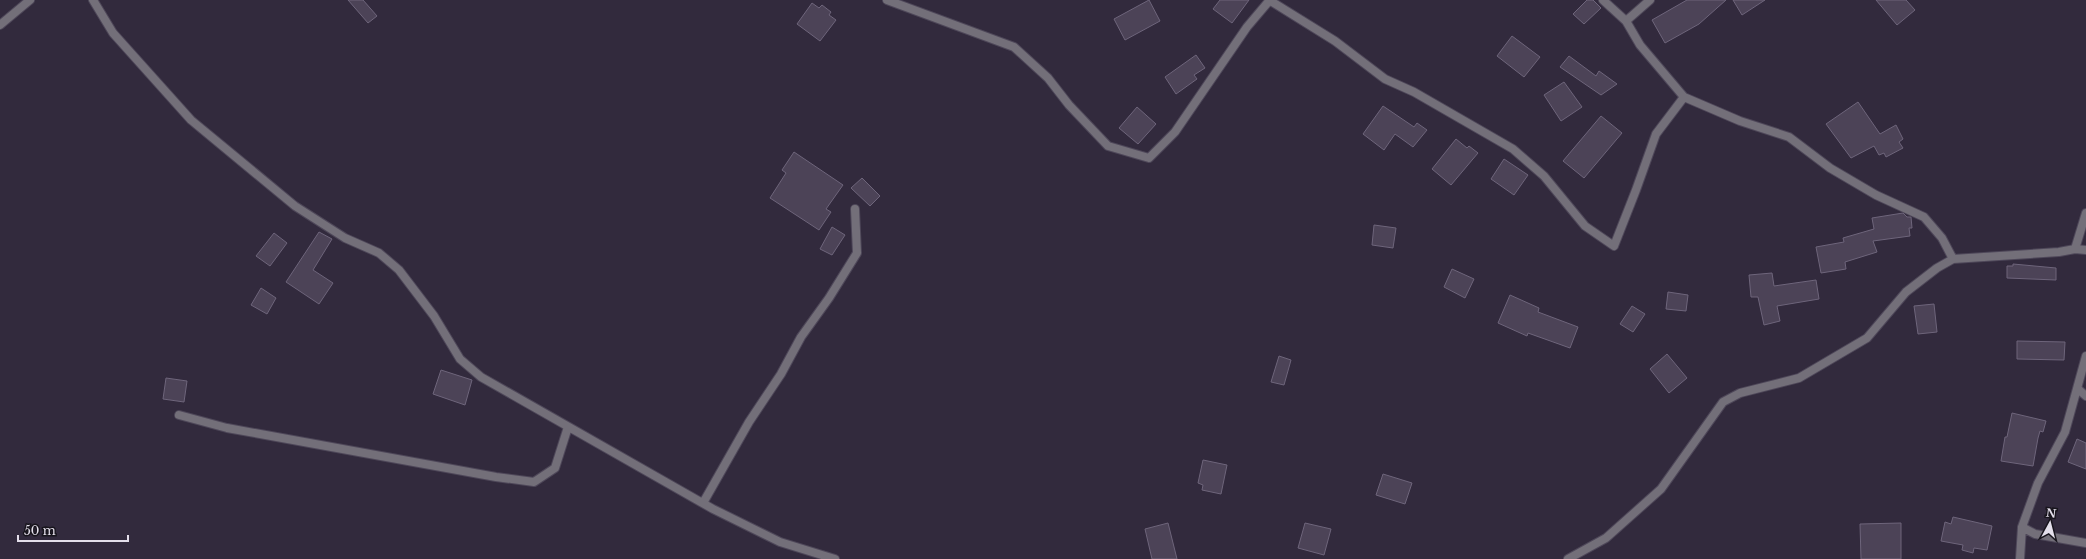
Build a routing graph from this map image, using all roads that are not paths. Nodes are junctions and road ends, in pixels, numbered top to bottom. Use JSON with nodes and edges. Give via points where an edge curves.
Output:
{"nodes":[{"id":1,"x":30,"y":0,"type":"edge"},
{"id":2,"x":93,"y":0,"type":"edge"},
{"id":3,"x":887,"y":0,"type":"edge"},
{"id":4,"x":1269,"y":0,"type":"edge"},
{"id":5,"x":1603,"y":0,"type":"edge"},
{"id":6,"x":1650,"y":0,"type":"edge"},
{"id":7,"x":1626,"y":21,"type":"junction"},
{"id":8,"x":0,"y":25,"type":"edge"},
{"id":9,"x":1684,"y":97,"type":"junction"},
{"id":10,"x":855,"y":210,"type":"dead end"},
{"id":11,"x":2086,"y":212,"type":"edge"},
{"id":12,"x":2075,"y":249,"type":"junction"},
{"id":13,"x":2086,"y":250,"type":"edge"},
{"id":14,"x":1953,"y":259,"type":"junction"},
{"id":15,"x":2086,"y":356,"type":"edge"},
{"id":16,"x":2078,"y":389,"type":"junction"},
{"id":17,"x":2086,"y":396,"type":"edge"},
{"id":18,"x":179,"y":415,"type":"dead end"},
{"id":19,"x":568,"y":427,"type":"junction"},
{"id":20,"x":703,"y":503,"type":"junction"},
{"id":21,"x":2022,"y":527,"type":"junction"},
{"id":22,"x":2086,"y":543,"type":"edge"},
{"id":23,"x":835,"y":559,"type":"edge"},
{"id":24,"x":1568,"y":559,"type":"edge"},
{"id":25,"x":2020,"y":559,"type":"edge"}],
"edges":[{"from":1,"to":8,"type":"street"},
{"from":2,"to":19,"type":"street","via":[[113,33],[191,120],[295,206],[345,238],[379,253],[399,270],[434,316],[460,359],[481,377]]},
{"from":3,"to":4,"type":"street","via":[[1014,47],[1048,78],[1069,105],[1108,146],[1150,158],[1175,132],[1247,27]]},
{"from":4,"to":9,"type":"street","via":[[1335,41],[1385,79],[1414,92],[1513,149],[1544,176],[1585,226],[1614,246],[1656,134]]},
{"from":5,"to":7,"type":"street"},
{"from":6,"to":7,"type":"street"},
{"from":7,"to":9,"type":"street","via":[[1640,45]]},
{"from":9,"to":14,"type":"street","via":[[1740,121],[1789,137],[1830,168],[1876,195],[1924,217],[1942,238]]},
{"from":10,"to":20,"type":"street","via":[[857,253],[801,337]]},
{"from":11,"to":12,"type":"street"},
{"from":12,"to":13,"type":"street"},
{"from":12,"to":14,"type":"street"},
{"from":14,"to":24,"type":"street","via":[[1906,292],[1867,338],[1799,378],[1740,393],[1723,402],[1661,489],[1606,538]]},
{"from":15,"to":16,"type":"street"},
{"from":16,"to":17,"type":"street"},
{"from":16,"to":21,"type":"street","via":[[2064,432],[2038,483]]},
{"from":18,"to":19,"type":"street","via":[[227,428],[534,482],[555,468]]},
{"from":19,"to":20,"type":"street"},
{"from":20,"to":23,"type":"street","via":[[780,542]]},
{"from":21,"to":22,"type":"street","via":[[2035,534]]},
{"from":21,"to":25,"type":"street"}]}
